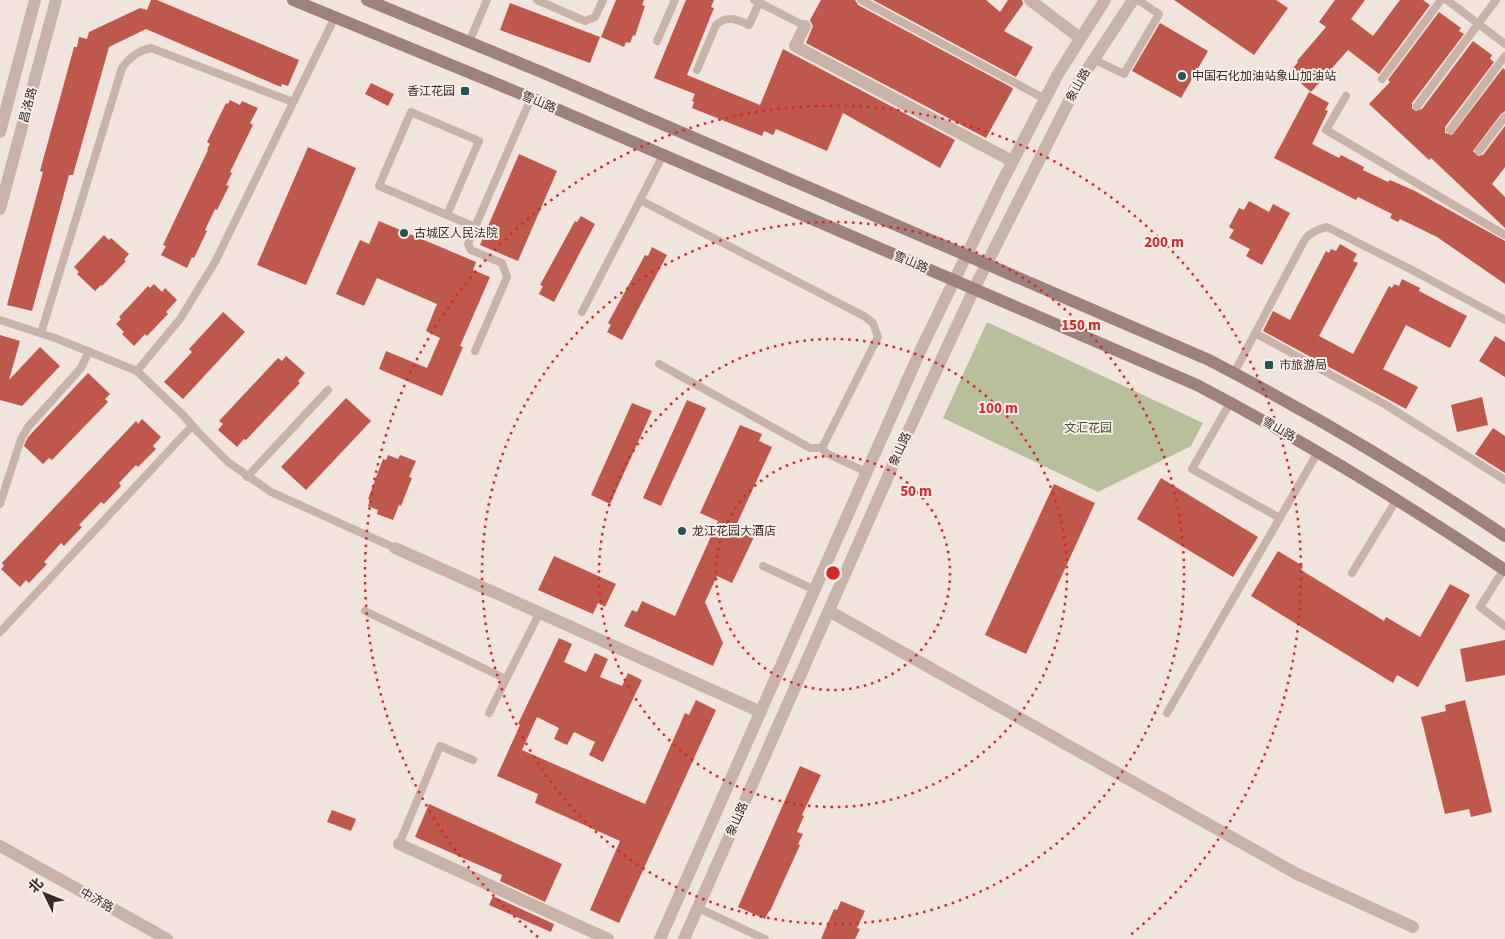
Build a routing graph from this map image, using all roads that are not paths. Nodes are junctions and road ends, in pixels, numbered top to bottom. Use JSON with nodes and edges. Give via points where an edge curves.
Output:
{"nodes":[{"id":1,"x":35,"y":0,"type":"edge"},
{"id":2,"x":56,"y":0,"type":"edge"},
{"id":3,"x":293,"y":0,"type":"edge"},
{"id":4,"x":367,"y":0,"type":"edge"},
{"id":5,"x":487,"y":0,"type":"edge"},
{"id":6,"x":537,"y":0,"type":"edge"},
{"id":7,"x":603,"y":0,"type":"edge"},
{"id":8,"x":674,"y":0,"type":"edge"},
{"id":9,"x":861,"y":0,"type":"edge"},
{"id":10,"x":1030,"y":0,"type":"edge"},
{"id":11,"x":1105,"y":0,"type":"edge"},
{"id":12,"x":1133,"y":0,"type":"edge"},
{"id":13,"x":1138,"y":0,"type":"edge"},
{"id":14,"x":1441,"y":0,"type":"edge"},
{"id":15,"x":1449,"y":0,"type":"edge"},
{"id":16,"x":1496,"y":0,"type":"edge"},
{"id":17,"x":757,"y":1,"type":"edge"},
{"id":18,"x":335,"y":17,"type":"junction"},
{"id":19,"x":1478,"y":23,"type":"junction"},
{"id":20,"x":805,"y":26,"type":"joint"},
{"id":21,"x":1080,"y":38,"type":"junction"},
{"id":22,"x":657,"y":41,"type":"dead end"},
{"id":23,"x":469,"y":42,"type":"junction"},
{"id":24,"x":1505,"y":44,"type":"edge"},
{"id":25,"x":1505,"y":56,"type":"edge"},
{"id":26,"x":1093,"y":59,"type":"junction"},
{"id":27,"x":697,"y":70,"type":"dead end"},
{"id":28,"x":1382,"y":79,"type":"dead end"},
{"id":29,"x":1346,"y":96,"type":"dead end"},
{"id":30,"x":531,"y":98,"type":"junction"},
{"id":31,"x":1044,"y":99,"type":"junction"},
{"id":32,"x":294,"y":102,"type":"junction"},
{"id":33,"x":1418,"y":106,"type":"dead end"},
{"id":34,"x":1505,"y":116,"type":"edge"},
{"id":35,"x":1450,"y":130,"type":"dead end"},
{"id":36,"x":0,"y":132,"type":"edge"},
{"id":37,"x":1479,"y":151,"type":"dead end"},
{"id":38,"x":663,"y":155,"type":"junction"},
{"id":39,"x":1012,"y":161,"type":"junction"},
{"id":40,"x":640,"y":200,"type":"junction"},
{"id":41,"x":0,"y":209,"type":"edge"},
{"id":42,"x":447,"y":215,"type":"junction"},
{"id":43,"x":475,"y":227,"type":"junction"},
{"id":44,"x":1505,"y":235,"type":"edge"},
{"id":45,"x":965,"y":255,"type":"junction"},
{"id":46,"x":986,"y":264,"type":"junction"},
{"id":47,"x":953,"y":280,"type":"junction"},
{"id":48,"x":974,"y":289,"type":"junction"},
{"id":49,"x":582,"y":312,"type":"dead end"},
{"id":50,"x":0,"y":320,"type":"edge"},
{"id":51,"x":1505,"y":320,"type":"edge"},
{"id":52,"x":41,"y":333,"type":"junction"},
{"id":53,"x":1255,"y":333,"type":"junction"},
{"id":54,"x":89,"y":351,"type":"junction"},
{"id":55,"x":475,"y":351,"type":"dead end"},
{"id":56,"x":660,"y":364,"type":"dead end"},
{"id":57,"x":138,"y":372,"type":"junction"},
{"id":58,"x":1234,"y":373,"type":"junction"},
{"id":59,"x":328,"y":390,"type":"dead end"},
{"id":60,"x":1230,"y":402,"type":"junction"},
{"id":61,"x":192,"y":426,"type":"junction"},
{"id":62,"x":822,"y":448,"type":"junction"},
{"id":63,"x":1318,"y":452,"type":"junction"},
{"id":64,"x":866,"y":472,"type":"junction"},
{"id":65,"x":247,"y":477,"type":"junction"},
{"id":66,"x":1505,"y":480,"type":"edge"},
{"id":67,"x":1398,"y":499,"type":"junction"},
{"id":68,"x":0,"y":504,"type":"edge"},
{"id":69,"x":1280,"y":518,"type":"junction"},
{"id":70,"x":1505,"y":536,"type":"edge"},
{"id":71,"x":395,"y":548,"type":"joint"},
{"id":72,"x":763,"y":566,"type":"dead end"},
{"id":73,"x":1504,"y":570,"type":"edge"},
{"id":74,"x":1352,"y":573,"type":"dead end"},
{"id":75,"x":815,"y":590,"type":"junction"},
{"id":76,"x":365,"y":611,"type":"dead end"},
{"id":77,"x":829,"y":611,"type":"junction"},
{"id":78,"x":539,"y":614,"type":"junction"},
{"id":79,"x":1505,"y":626,"type":"edge"},
{"id":80,"x":0,"y":632,"type":"edge"},
{"id":81,"x":506,"y":678,"type":"junction"},
{"id":82,"x":760,"y":712,"type":"junction"},
{"id":83,"x":1166,"y":712,"type":"dead end"},
{"id":84,"x":489,"y":713,"type":"dead end"},
{"id":85,"x":473,"y":760,"type":"dead end"},
{"id":86,"x":398,"y":844,"type":"joint"},
{"id":87,"x":0,"y":846,"type":"edge"},
{"id":88,"x":698,"y":908,"type":"junction"},
{"id":89,"x":1413,"y":927,"type":"dead end"},
{"id":90,"x":167,"y":939,"type":"edge"},
{"id":91,"x":608,"y":939,"type":"edge"},
{"id":92,"x":660,"y":939,"type":"edge"},
{"id":93,"x":684,"y":939,"type":"edge"},
{"id":94,"x":766,"y":939,"type":"edge"}],
"edges":[{"from":1,"to":36,"type":"street","name":"昌洛路"},
{"from":2,"to":41,"type":"street","name":"昌洛路"},
{"from":3,"to":18,"type":"main road","name":"雪山路"},
{"from":4,"to":23,"type":"main road"},
{"from":5,"to":23,"type":"lane"},
{"from":6,"to":7,"type":"lane","via":[[585,21],[595,17]]},
{"from":8,"to":22,"type":"lane"},
{"from":9,"to":31,"type":"lane"},
{"from":10,"to":21,"type":"street"},
{"from":11,"to":21,"type":"street","name":"象山路"},
{"from":12,"to":26,"type":"street","name":"象山路"},
{"from":13,"to":26,"type":"lane","via":[[1159,14],[1124,74]]},
{"from":14,"to":28,"type":"lane"},
{"from":15,"to":19,"type":"lane"},
{"from":16,"to":19,"type":"lane"},
{"from":17,"to":20,"type":"lane"},
{"from":17,"to":27,"type":"lane","via":[[748,25],[731,18],[716,25]]},
{"from":18,"to":30,"type":"main road","name":"雪山路"},
{"from":18,"to":32,"type":"lane"},
{"from":19,"to":24,"type":"lane"},
{"from":19,"to":33,"type":"lane"},
{"from":20,"to":39,"type":"street","via":[[795,46]]},
{"from":21,"to":31,"type":"street","name":"象山路"},
{"from":23,"to":45,"type":"main road"},
{"from":25,"to":35,"type":"lane"},
{"from":26,"to":46,"type":"street","name":"象山路"},
{"from":29,"to":44,"type":"lane","via":[[1326,130]]},
{"from":30,"to":38,"type":"main road","name":"雪山路"},
{"from":30,"to":43,"type":"lane"},
{"from":31,"to":39,"type":"street","name":"象山路"},
{"from":32,"to":52,"type":"lane","via":[[152,48],[127,61],[122,68]]},
{"from":32,"to":57,"type":"lane","via":[[199,291]]},
{"from":34,"to":37,"type":"lane"},
{"from":38,"to":40,"type":"lane"},
{"from":38,"to":47,"type":"main road","name":"雪山路"},
{"from":39,"to":45,"type":"street","name":"象山路"},
{"from":40,"to":49,"type":"lane"},
{"from":40,"to":62,"type":"lane","via":[[873,323],[878,337]]},
{"from":42,"to":42,"type":"lane","via":[[379,186],[411,112],[479,141]]},
{"from":42,"to":43,"type":"lane"},
{"from":43,"to":55,"type":"lane","via":[[468,244],[470,250],[502,263],[507,277]]},
{"from":45,"to":46,"type":"main road"},
{"from":45,"to":47,"type":"street","name":"象山路"},
{"from":46,"to":48,"type":"street","name":"象山路"},
{"from":46,"to":58,"type":"main road"},
{"from":47,"to":48,"type":"main road","name":"雪山路"},
{"from":47,"to":64,"type":"street","name":"象山路"},
{"from":48,"to":60,"type":"main road","name":"雪山路"},
{"from":48,"to":77,"type":"street","name":"象山路"},
{"from":50,"to":52,"type":"lane"},
{"from":51,"to":53,"type":"lane","via":[[1327,227],[1315,230],[1305,239]]},
{"from":52,"to":54,"type":"lane"},
{"from":53,"to":58,"type":"lane"},
{"from":53,"to":66,"type":"lane","via":[[1386,405]]},
{"from":54,"to":57,"type":"lane"},
{"from":54,"to":68,"type":"lane","via":[[80,368],[24,433]]},
{"from":56,"to":62,"type":"lane","via":[[810,448]]},
{"from":57,"to":61,"type":"lane"},
{"from":58,"to":70,"type":"main road","via":[[1317,418]]},
{"from":59,"to":65,"type":"lane"},
{"from":60,"to":63,"type":"main road","name":"雪山路"},
{"from":60,"to":69,"type":"lane","via":[[1192,469]]},
{"from":61,"to":65,"type":"lane","via":[[212,448]]},
{"from":61,"to":80,"type":"lane"},
{"from":62,"to":64,"type":"lane"},
{"from":63,"to":67,"type":"main road","name":"雪山路"},
{"from":63,"to":69,"type":"lane"},
{"from":64,"to":75,"type":"street","name":"象山路"},
{"from":65,"to":71,"type":"lane","via":[[271,492]]},
{"from":67,"to":73,"type":"main road","name":"雪山路"},
{"from":67,"to":74,"type":"lane"},
{"from":69,"to":83,"type":"lane"},
{"from":71,"to":78,"type":"street"},
{"from":72,"to":75,"type":"lane"},
{"from":73,"to":79,"type":"lane","via":[[1480,607]]},
{"from":75,"to":82,"type":"street","name":"象山路"},
{"from":76,"to":81,"type":"lane"},
{"from":77,"to":88,"type":"street","name":"象山路"},
{"from":77,"to":89,"type":"street","via":[[1297,874]]},
{"from":78,"to":81,"type":"lane"},
{"from":78,"to":82,"type":"street"},
{"from":81,"to":84,"type":"lane"},
{"from":82,"to":92,"type":"street","name":"象山路"},
{"from":85,"to":86,"type":"lane","via":[[440,746]]},
{"from":86,"to":91,"type":"street"},
{"from":87,"to":90,"type":"street","name":"中济路"},
{"from":88,"to":93,"type":"street","name":"象山路"},
{"from":88,"to":94,"type":"lane"}]}
